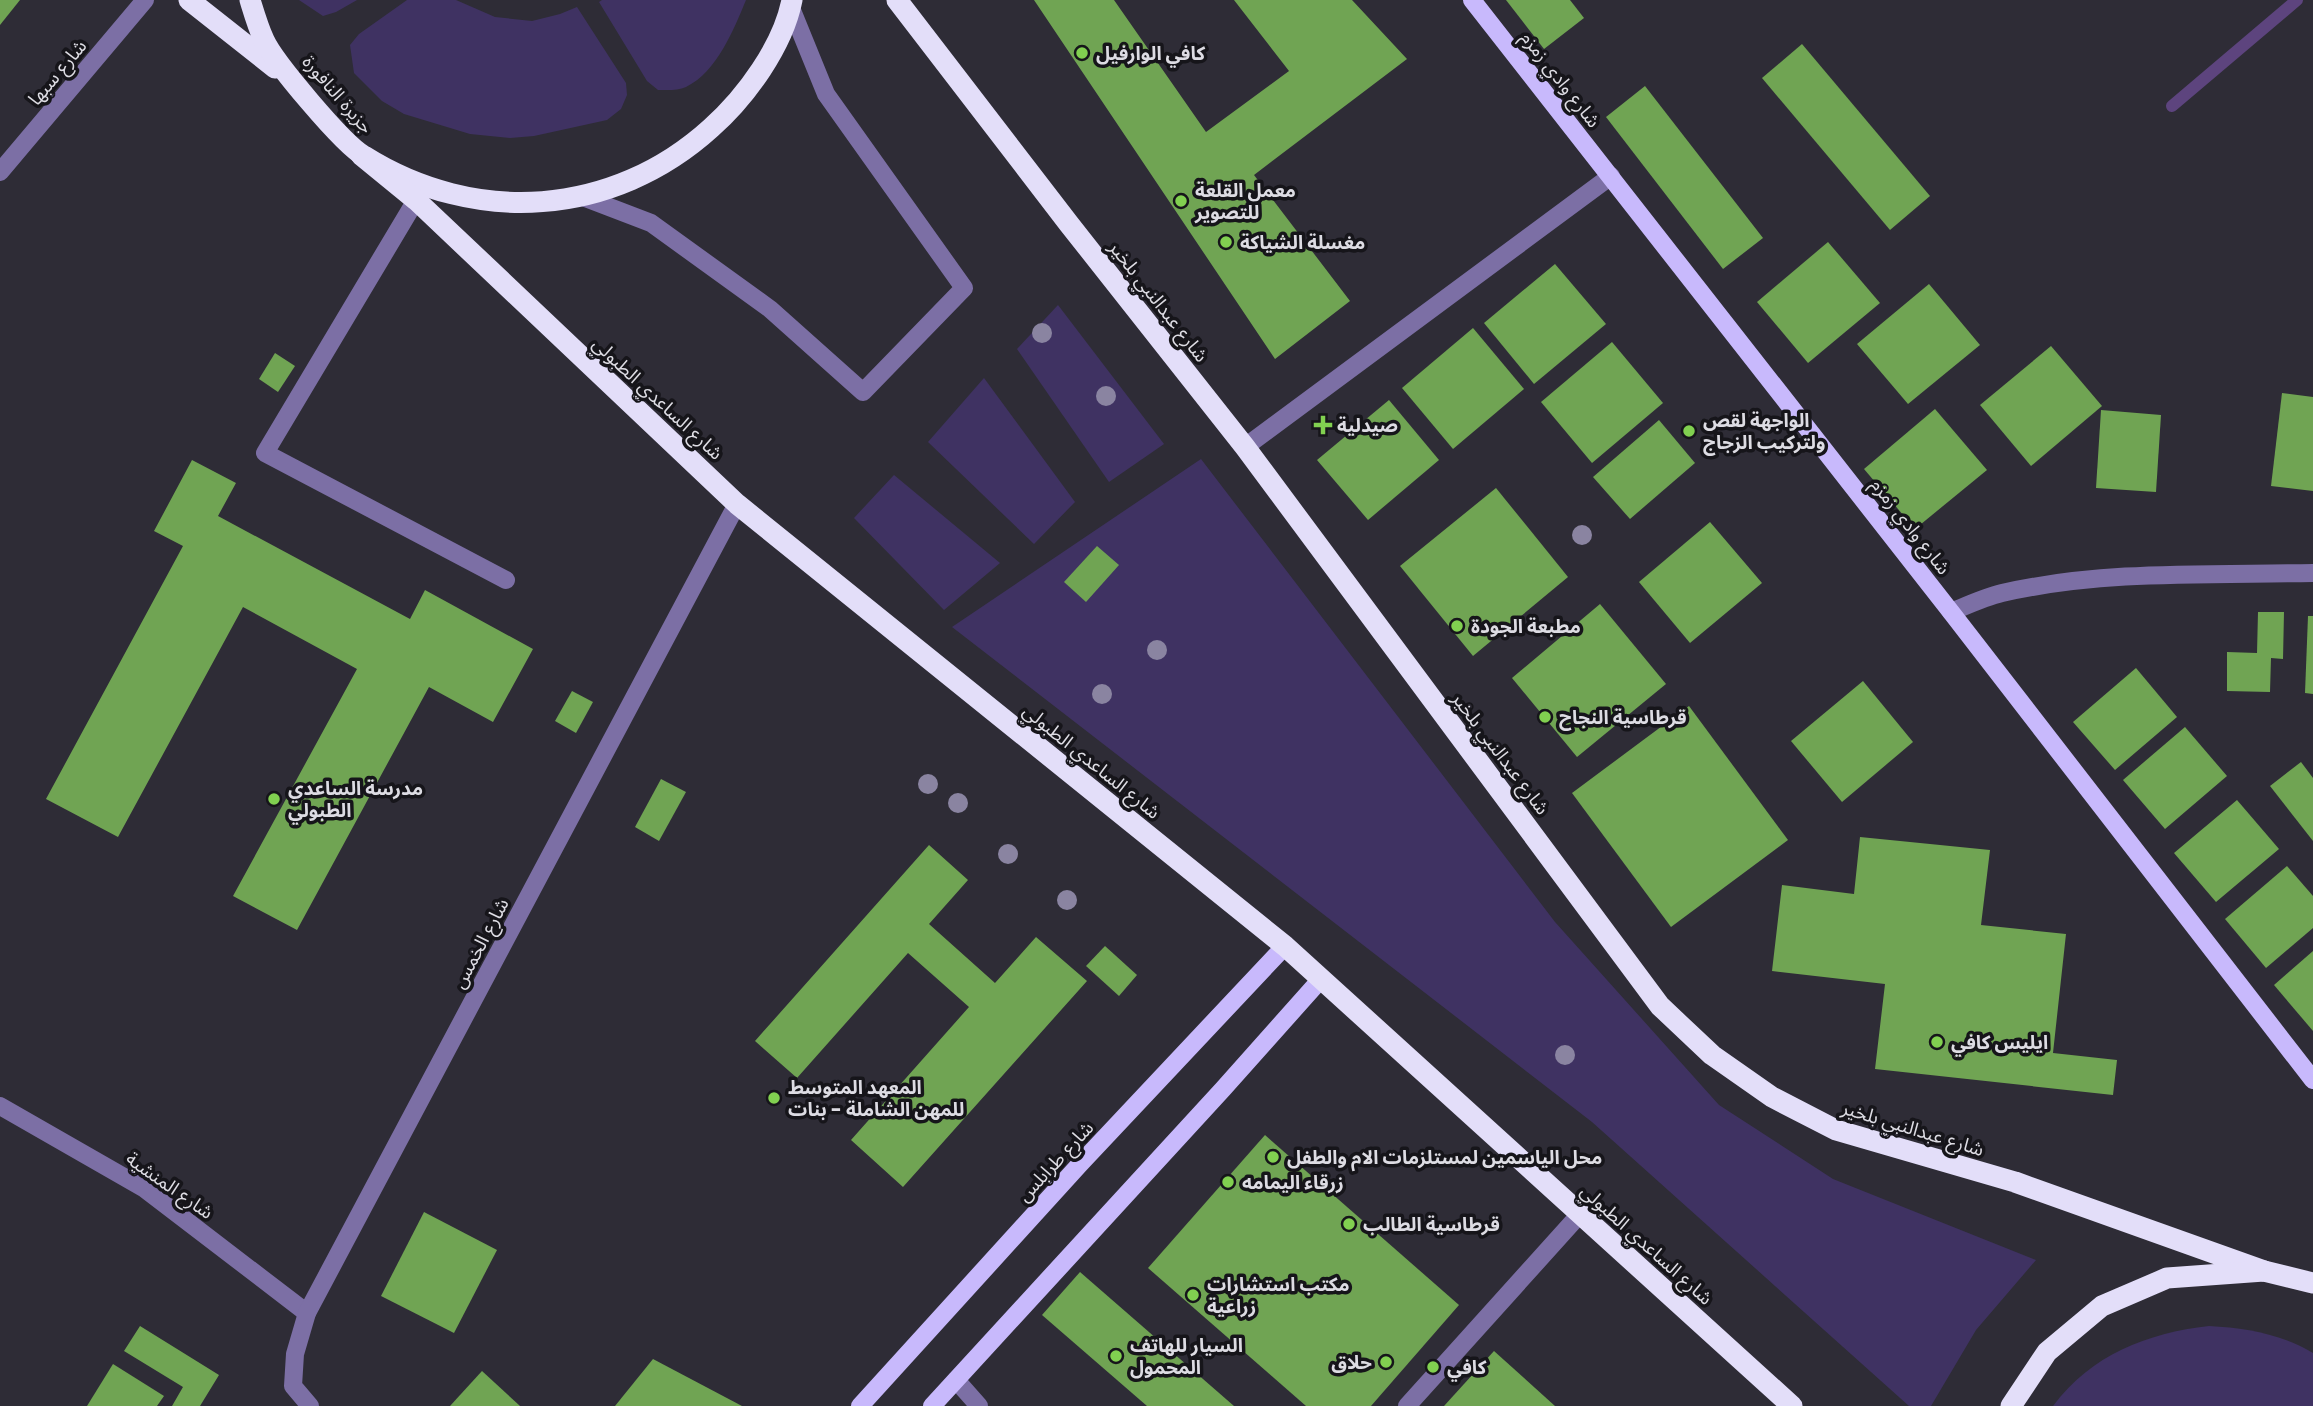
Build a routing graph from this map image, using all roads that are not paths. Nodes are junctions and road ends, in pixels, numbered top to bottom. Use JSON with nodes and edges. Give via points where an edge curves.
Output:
{"nodes":[{"id":1,"x":145,"y":0,"type":"edge"},
{"id":2,"x":189,"y":0,"type":"edge"},
{"id":3,"x":250,"y":0,"type":"edge"},
{"id":4,"x":897,"y":0,"type":"edge"},
{"id":5,"x":1472,"y":0,"type":"edge"},
{"id":6,"x":792,"y":4,"type":"edge"},
{"id":7,"x":297,"y":86,"type":"junction"},
{"id":8,"x":361,"y":155,"type":"junction"},
{"id":9,"x":0,"y":172,"type":"edge"},
{"id":10,"x":1611,"y":176,"type":"junction"},
{"id":11,"x":583,"y":197,"type":"junction"},
{"id":12,"x":416,"y":200,"type":"junction"},
{"id":13,"x":1245,"y":447,"type":"junction"},
{"id":14,"x":737,"y":504,"type":"junction"},
{"id":15,"x":2313,"y":573,"type":"edge"},
{"id":16,"x":506,"y":580,"type":"dead end"},
{"id":17,"x":1951,"y":612,"type":"junction"},
{"id":18,"x":1285,"y":946,"type":"junction"},
{"id":19,"x":1321,"y":979,"type":"junction"},
{"id":20,"x":2313,"y":1080,"type":"edge"},
{"id":21,"x":0,"y":1106,"type":"edge"},
{"id":22,"x":1580,"y":1214,"type":"junction"},
{"id":23,"x":2264,"y":1271,"type":"junction"},
{"id":24,"x":2313,"y":1283,"type":"edge"},
{"id":25,"x":307,"y":1313,"type":"junction"},
{"id":26,"x":956,"y":1380,"type":"junction"},
{"id":27,"x":310,"y":1406,"type":"edge"},
{"id":28,"x":860,"y":1406,"type":"edge"},
{"id":29,"x":932,"y":1406,"type":"edge"},
{"id":30,"x":979,"y":1406,"type":"edge"},
{"id":31,"x":1407,"y":1406,"type":"edge"},
{"id":32,"x":1791,"y":1406,"type":"edge"},
{"id":33,"x":2011,"y":1406,"type":"edge"}],
"edges":[{"from":1,"to":9,"type":"street","name":"شارع سبها"},
{"from":2,"to":7,"type":"highway"},
{"from":3,"to":7,"type":"highway","name":"جزيرة النافورة","via":[[264,42]]},
{"from":4,"to":13,"type":"highway","name":"شارع عبدالنبي بلخير"},
{"from":5,"to":10,"type":"main road","name":"شارع وادي زمزم"},
{"from":6,"to":11,"type":"highway","name":"جزيرة النافورة","via":[[767,62],[724,117],[689,148],[638,178]]},
{"from":6,"to":11,"type":"street","via":[[826,94],[964,288],[863,392],[770,309],[651,223]]},
{"from":7,"to":8,"type":"highway","name":"جزيرة النافورة"},
{"from":8,"to":11,"type":"highway","name":"جزيرة النافورة","via":[[412,183],[467,199],[526,204]]},
{"from":8,"to":12,"type":"highway","name":"شارع الساعدي الطبولي"},
{"from":10,"to":13,"type":"street"},
{"from":10,"to":17,"type":"main road","name":"شارع وادي زمزم"},
{"from":12,"to":14,"type":"highway","name":"شارع الساعدي الطبولي"},
{"from":12,"to":16,"type":"street","via":[[265,453]]},
{"from":13,"to":23,"type":"highway","name":"شارع عبدالنبي بلخير","via":[[1660,1006],[1712,1055],[1772,1097],[1836,1130],[2015,1182]]},
{"from":14,"to":18,"type":"highway","name":"شارع الساعدي الطبولي"},
{"from":14,"to":25,"type":"street","name":"شارع الخمس"},
{"from":15,"to":17,"type":"street","via":[[2116,577],[2056,583],[1999,593]]},
{"from":17,"to":20,"type":"main road","name":"شارع وادي زمزم"},
{"from":18,"to":19,"type":"highway","name":"شارع الساعدي الطبولي"},
{"from":18,"to":28,"type":"main road","name":"شارع طرابلس"},
{"from":19,"to":22,"type":"highway","name":"شارع الساعدي الطبولي"},
{"from":19,"to":26,"type":"main road"},
{"from":21,"to":25,"type":"street","name":"شارع المنشية","via":[[145,1189]]},
{"from":22,"to":31,"type":"street"},
{"from":22,"to":32,"type":"highway","name":"شارع الساعدي الطبولي"},
{"from":23,"to":24,"type":"highway"},
{"from":23,"to":33,"type":"highway","via":[[2167,1278],[2102,1306],[2047,1352]]},
{"from":25,"to":27,"type":"street","name":"شارع الخمس","via":[[295,1354],[293,1386]]},
{"from":26,"to":29,"type":"main road"},
{"from":26,"to":30,"type":"street"}]}
